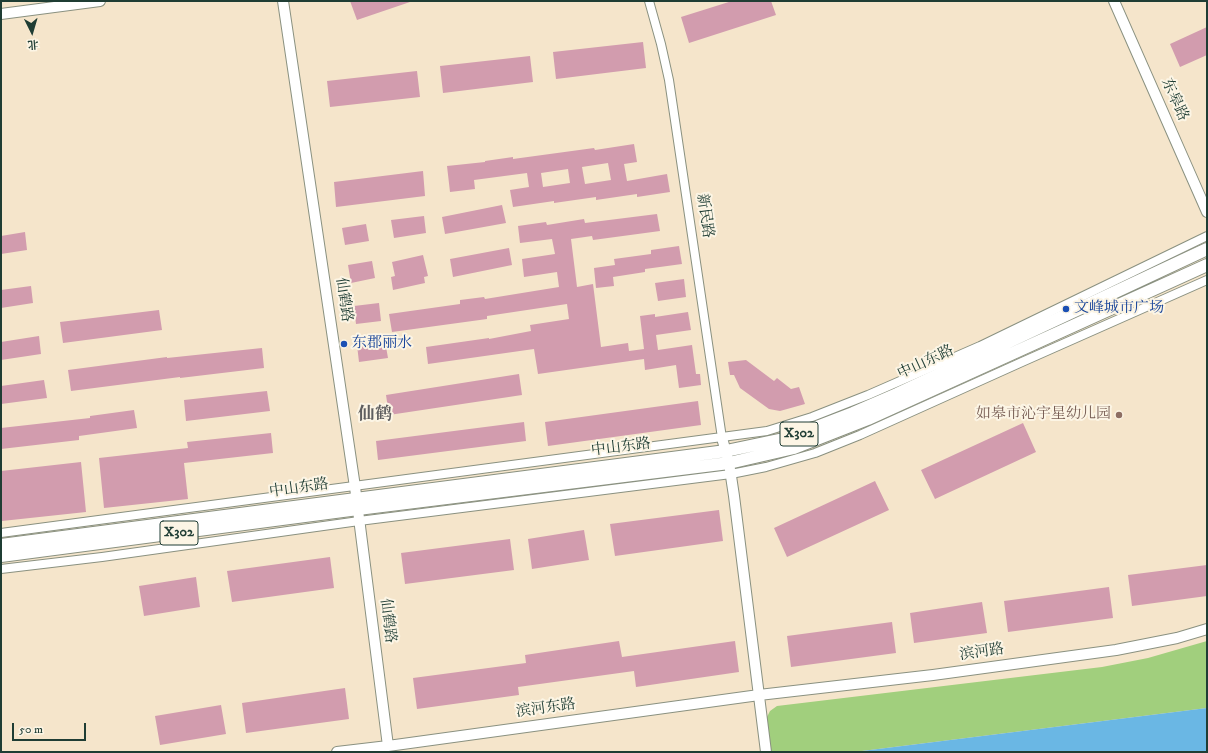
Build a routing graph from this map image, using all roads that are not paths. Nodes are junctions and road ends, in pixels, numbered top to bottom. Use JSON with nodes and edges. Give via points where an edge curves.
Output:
{"nodes":[{"id":1,"x":100,"y":1,"type":"edge"},
{"id":2,"x":283,"y":1,"type":"edge"},
{"id":3,"x":649,"y":1,"type":"edge"},
{"id":4,"x":1114,"y":1,"type":"edge"},
{"id":5,"x":1,"y":14,"type":"edge"},
{"id":6,"x":1207,"y":212,"type":"edge"},
{"id":7,"x":1207,"y":236,"type":"edge"},
{"id":8,"x":1207,"y":249,"type":"edge"},
{"id":9,"x":1207,"y":265,"type":"edge"},
{"id":10,"x":1207,"y":280,"type":"edge"},
{"id":11,"x":722,"y":438,"type":"junction"},
{"id":12,"x":728,"y":463,"type":"junction"},
{"id":13,"x":357,"y":504,"type":"junction"},
{"id":14,"x":1,"y":533,"type":"edge"},
{"id":15,"x":1,"y":545,"type":"edge"},
{"id":16,"x":1,"y":556,"type":"edge"},
{"id":17,"x":1,"y":569,"type":"edge"},
{"id":18,"x":1207,"y":629,"type":"edge"},
{"id":19,"x":759,"y":695,"type":"junction"},
{"id":20,"x":388,"y":746,"type":"junction"},
{"id":21,"x":337,"y":752,"type":"edge"},
{"id":22,"x":766,"y":752,"type":"edge"}],
"edges":[{"from":1,"to":5,"type":"street"},
{"from":2,"to":13,"type":"street","name":"仙鹤路"},
{"from":3,"to":11,"type":"street","name":"新民路","via":[[670,80]]},
{"from":4,"to":6,"type":"street","name":"东皋路"},
{"from":7,"to":11,"type":"street","via":[[980,346],[868,395],[767,431]]},
{"from":8,"to":12,"type":"main road","name":"中山东路","number":"X302","via":[[904,390]]},
{"from":9,"to":12,"type":"main road","name":"中山东路","number":"X302","via":[[861,422],[794,448]]},
{"from":10,"to":12,"type":"street","via":[[815,453],[766,466]]},
{"from":11,"to":12,"type":"street"},
{"from":11,"to":13,"type":"street","via":[[565,458]]},
{"from":12,"to":13,"type":"main road","name":"中山东路","number":"X302"},
{"from":12,"to":13,"type":"street"},
{"from":12,"to":19,"type":"street"},
{"from":13,"to":14,"type":"street"},
{"from":13,"to":15,"type":"main road","name":"中山东路","number":"X302"},
{"from":13,"to":16,"type":"main road","name":"中山东路","number":"X302"},
{"from":13,"to":17,"type":"street","via":[[102,557]]},
{"from":13,"to":20,"type":"street","name":"仙鹤路"},
{"from":18,"to":19,"type":"street","name":"滨河路","via":[[1177,638],[1116,650]]},
{"from":19,"to":20,"type":"street","name":"滨河东路"},
{"from":19,"to":22,"type":"street"},
{"from":20,"to":21,"type":"street","name":"滨河东路"}]}
